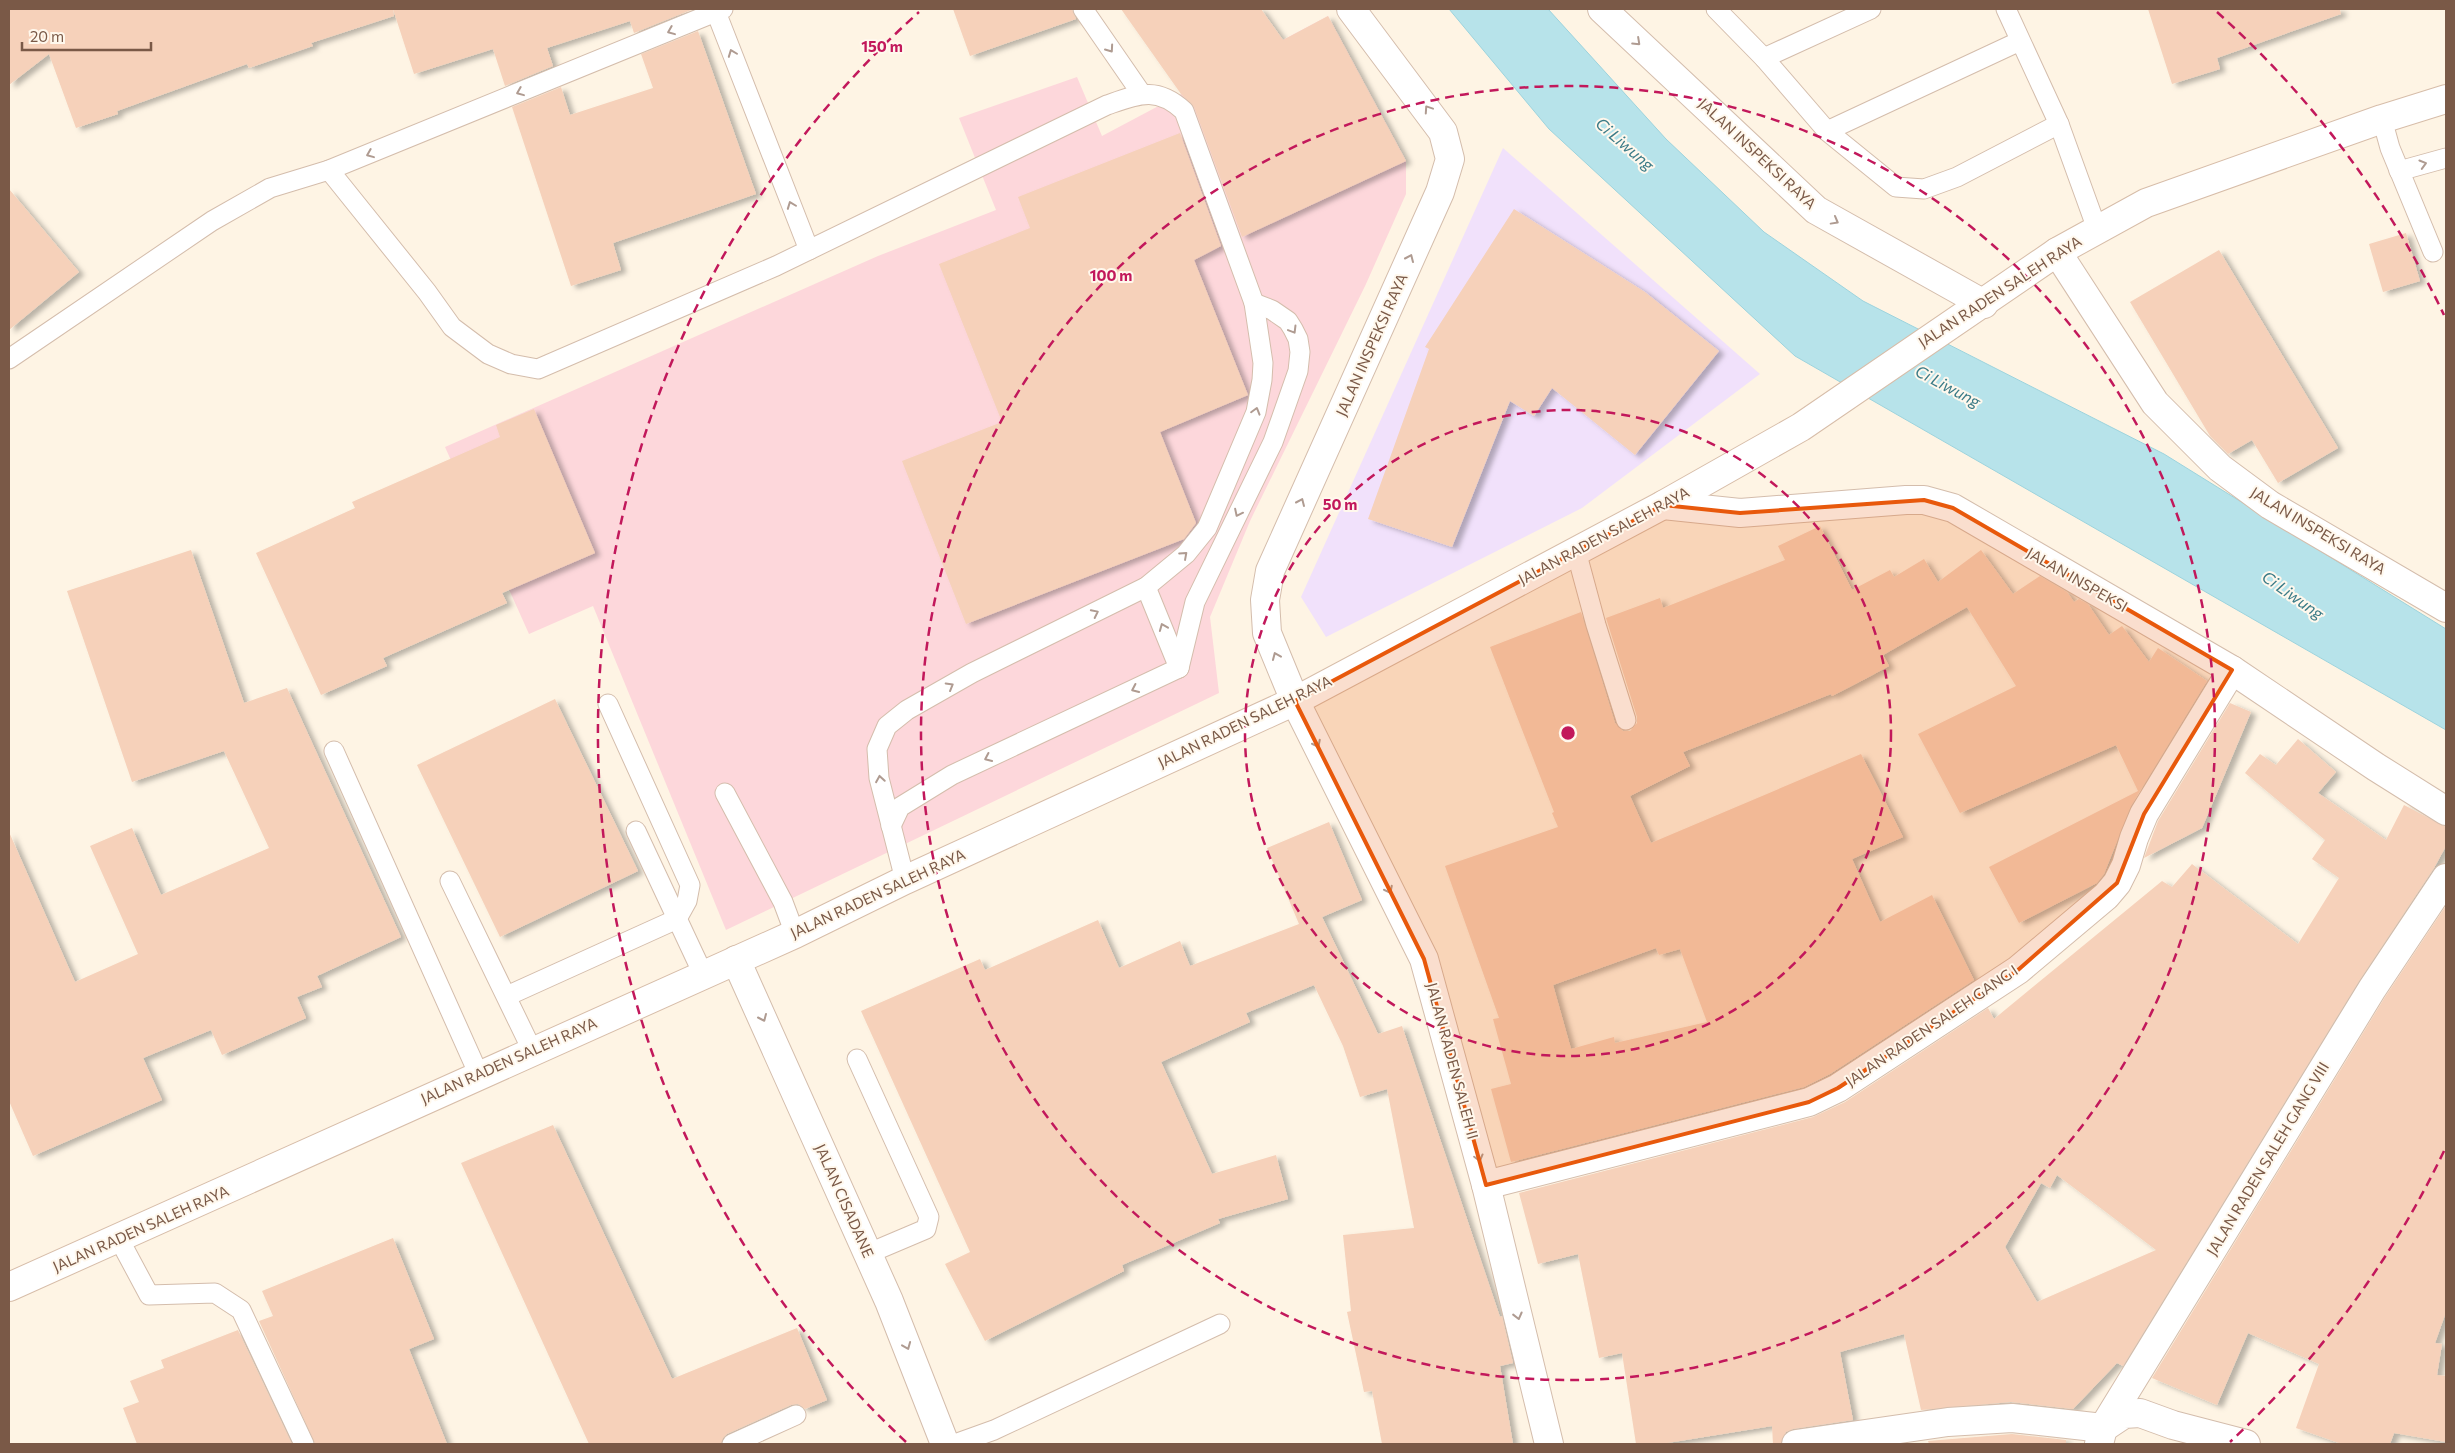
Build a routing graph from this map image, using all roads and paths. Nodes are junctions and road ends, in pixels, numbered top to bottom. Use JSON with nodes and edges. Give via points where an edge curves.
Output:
{"nodes":[{"id":1,"x":1083,"y":9,"type":"edge"},
{"id":2,"x":1351,"y":9,"type":"edge"},
{"id":3,"x":1602,"y":9,"type":"edge"},
{"id":4,"x":1716,"y":9,"type":"edge"},
{"id":5,"x":1871,"y":9,"type":"edge"},
{"id":6,"x":2006,"y":9,"type":"edge"},
{"id":7,"x":720,"y":10,"type":"edge"},
{"id":8,"x":2020,"y":41,"type":"junction"},
{"id":9,"x":1764,"y":58,"type":"junction"},
{"id":10,"x":1141,"y":93,"type":"junction"},
{"id":11,"x":2446,"y":99,"type":"edge"},
{"id":12,"x":2382,"y":119,"type":"junction"},
{"id":13,"x":2059,"y":124,"type":"junction"},
{"id":14,"x":1827,"y":131,"type":"junction"},
{"id":15,"x":2446,"y":158,"type":"edge"},
{"id":16,"x":329,"y":170,"type":"junction"},
{"id":17,"x":2399,"y":171,"type":"junction"},
{"id":18,"x":2097,"y":229,"type":"junction"},
{"id":19,"x":809,"y":250,"type":"junction"},
{"id":20,"x":2057,"y":252,"type":"junction"},
{"id":21,"x":2433,"y":252,"type":"dead end"},
{"id":22,"x":1254,"y":303,"type":"junction"},
{"id":23,"x":1984,"y":304,"type":"junction"},
{"id":24,"x":9,"y":359,"type":"edge"},
{"id":25,"x":1663,"y":505,"type":"junction"},
{"id":26,"x":1576,"y":551,"type":"junction"},
{"id":27,"x":1146,"y":587,"type":"junction"},
{"id":28,"x":2446,"y":608,"type":"edge"},
{"id":29,"x":1179,"y":668,"type":"junction"},
{"id":30,"x":2232,"y":670,"type":"junction"},
{"id":31,"x":1295,"y":701,"type":"junction"},
{"id":32,"x":608,"y":704,"type":"dead end"},
{"id":33,"x":1626,"y":720,"type":"dead end"},
{"id":34,"x":334,"y":751,"type":"dead end"},
{"id":35,"x":725,"y":793,"type":"dead end"},
{"id":36,"x":2446,"y":811,"type":"edge"},
{"id":37,"x":891,"y":826,"type":"junction"},
{"id":38,"x":636,"y":831,"type":"dead end"},
{"id":39,"x":2446,"y":878,"type":"edge"},
{"id":40,"x":905,"y":880,"type":"junction"},
{"id":41,"x":450,"y":881,"type":"dead end"},
{"id":42,"x":677,"y":919,"type":"junction"},
{"id":43,"x":795,"y":934,"type":"junction"},
{"id":44,"x":736,"y":960,"type":"junction"},
{"id":45,"x":703,"y":974,"type":"junction"},
{"id":46,"x":507,"y":996,"type":"junction"},
{"id":47,"x":532,"y":1050,"type":"junction"},
{"id":48,"x":857,"y":1059,"type":"dead end"},
{"id":49,"x":479,"y":1075,"type":"junction"},
{"id":50,"x":1486,"y":1184,"type":"junction"},
{"id":51,"x":119,"y":1239,"type":"junction"},
{"id":52,"x":867,"y":1254,"type":"junction"},
{"id":53,"x":9,"y":1287,"type":"edge"},
{"id":54,"x":1220,"y":1324,"type":"dead end"},
{"id":55,"x":796,"y":1415,"type":"dead end"},
{"id":56,"x":2101,"y":1436,"type":"edge"},
{"id":57,"x":304,"y":1444,"type":"edge"},
{"id":58,"x":732,"y":1444,"type":"edge"},
{"id":59,"x":945,"y":1444,"type":"edge"},
{"id":60,"x":955,"y":1444,"type":"edge"},
{"id":61,"x":1549,"y":1444,"type":"edge"},
{"id":62,"x":1796,"y":1444,"type":"edge"},
{"id":63,"x":2246,"y":1444,"type":"edge"}],
"edges":[{"from":1,"to":10,"type":"lane","one_way":true},
{"from":31,"to":2,"type":"street","name":"JALAN INSPEKSI RAYA","one_way":true,"via":[[1266,633],[1265,600],[1270,572],[1440,192],[1450,159],[1443,132]]},
{"from":3,"to":23,"type":"street","name":"JALAN INSPEKSI RAYA","one_way":true,"via":[[1816,210]]},
{"from":4,"to":9,"type":"lane"},
{"from":5,"to":9,"type":"lane"},
{"from":6,"to":8,"type":"lane"},
{"from":7,"to":16,"type":"lane","one_way":true},
{"from":19,"to":7,"type":"lane","one_way":true},
{"from":8,"to":13,"type":"lane"},
{"from":8,"to":14,"type":"lane"},
{"from":9,"to":14,"type":"lane"},
{"from":10,"to":19,"type":"lane","via":[[1107,105]]},
{"from":10,"to":22,"type":"lane","via":[[1162,95],[1184,111]]},
{"from":11,"to":12,"type":"street","name":"JALAN RADEN SALEH RAYA"},
{"from":12,"to":17,"type":"lane"},
{"from":12,"to":18,"type":"street","name":"JALAN RADEN SALEH RAYA","via":[[2146,203]]},
{"from":13,"to":14,"type":"lane","via":[[1956,177],[1924,189],[1896,187]]},
{"from":13,"to":18,"type":"lane"},
{"from":17,"to":15,"type":"lane","one_way":true},
{"from":16,"to":19,"type":"lane","via":[[452,326],[488,354],[511,364],[538,369]]},
{"from":16,"to":24,"type":"lane","via":[[270,188],[212,221]]},
{"from":17,"to":21,"type":"lane"},
{"from":18,"to":20,"type":"street","name":"JALAN RADEN SALEH RAYA"},
{"from":20,"to":23,"type":"street","name":"JALAN RADEN SALEH RAYA"},
{"from":20,"to":28,"type":"street","name":"JALAN INSPEKSI RAYA","via":[[2155,403],[2220,468],[2270,505]]},
{"from":27,"to":22,"type":"lane","one_way":true,"via":[[1186,554],[1207,528],[1247,436],[1262,380],[1261,346]]},
{"from":22,"to":29,"type":"lane","one_way":true,"via":[[1272,310],[1294,329],[1300,352],[1298,371],[1273,442],[1195,602]]},
{"from":23,"to":25,"type":"street","name":"JALAN RADEN SALEH RAYA","via":[[1801,427]]},
{"from":25,"to":26,"type":"street","name":"JALAN RADEN SALEH RAYA"},
{"from":25,"to":30,"type":"street","name":"JALAN INSPEKSI","via":[[1740,514],[1906,500],[1924,500],[1953,508]]},
{"from":26,"to":31,"type":"street","name":"JALAN RADEN SALEH RAYA"},
{"from":26,"to":33,"type":"lane"},
{"from":29,"to":27,"type":"lane","one_way":true},
{"from":37,"to":27,"type":"lane","one_way":true,"via":[[879,778],[877,749],[887,726],[972,673]]},
{"from":29,"to":37,"type":"lane","one_way":true,"via":[[952,775],[900,807]]},
{"from":30,"to":36,"type":"street","name":"JALAN INSPEKSI"},
{"from":30,"to":50,"type":"street","name":"JALAN RADEN SALEH GANG I","via":[[2144,814],[2117,883],[2106,896],[2018,970],[1838,1088],[1809,1102]]},
{"from":31,"to":40,"type":"street","name":"JALAN RADEN SALEH RAYA"},
{"from":31,"to":50,"type":"street","name":"JALAN RADEN SALEH II","one_way":true,"via":[[1424,959]]},
{"from":32,"to":42,"type":"lane","via":[[690,885],[687,901]]},
{"from":34,"to":49,"type":"lane"},
{"from":35,"to":43,"type":"lane","via":[[783,902]]},
{"from":37,"to":40,"type":"lane"},
{"from":38,"to":42,"type":"lane"},
{"from":39,"to":56,"type":"street","name":"JALAN RADEN SALEH GANG VIII","via":[[2372,989]]},
{"from":40,"to":43,"type":"street","name":"JALAN RADEN SALEH RAYA"},
{"from":41,"to":46,"type":"lane"},
{"from":42,"to":45,"type":"lane"},
{"from":42,"to":46,"type":"lane"},
{"from":43,"to":44,"type":"street","name":"JALAN RADEN SALEH RAYA"},
{"from":44,"to":45,"type":"street","name":"JALAN RADEN SALEH RAYA"},
{"from":44,"to":52,"type":"street","name":"JALAN CISADANE","one_way":true},
{"from":45,"to":47,"type":"street","name":"JALAN RADEN SALEH RAYA"},
{"from":46,"to":47,"type":"lane"},
{"from":47,"to":49,"type":"street","name":"JALAN RADEN SALEH RAYA"},
{"from":48,"to":52,"type":"lane","via":[[928,1217],[926,1229]]},
{"from":49,"to":51,"type":"street","name":"JALAN RADEN SALEH RAYA"},
{"from":50,"to":61,"type":"street","name":"JALAN RADEN SALEH II","one_way":true},
{"from":51,"to":53,"type":"street","name":"JALAN RADEN SALEH RAYA"},
{"from":51,"to":57,"type":"lane","via":[[149,1295],[215,1293],[240,1310]]},
{"from":52,"to":59,"type":"street","name":"JALAN CISADANE","one_way":true,"via":[[926,1391]]},
{"from":54,"to":60,"type":"lane","via":[[994,1430]]},
{"from":55,"to":58,"type":"lane"},
{"from":56,"to":62,"type":"street","via":[[2012,1418],[1948,1422]]},
{"from":56,"to":63,"type":"street","via":[[2124,1414],[2140,1413]]}]}
